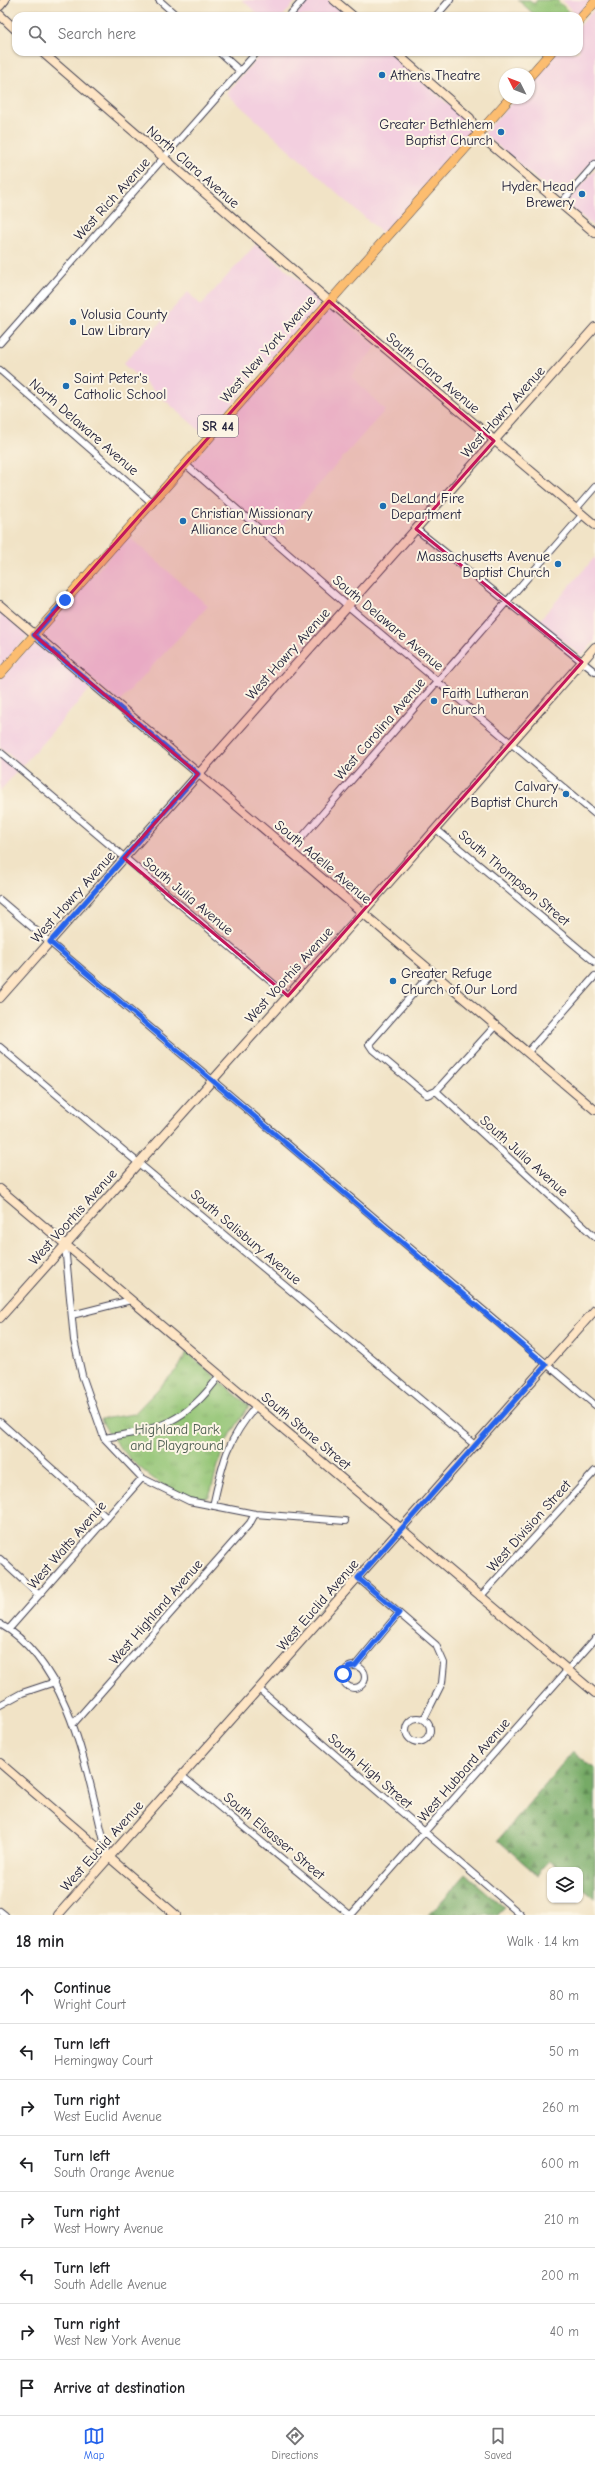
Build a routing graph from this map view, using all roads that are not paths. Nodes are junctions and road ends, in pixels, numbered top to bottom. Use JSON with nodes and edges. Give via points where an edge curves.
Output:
{"nodes":[{"id":1,"x":5,"y":0,"type":"edge"},
{"id":2,"x":159,"y":0,"type":"edge"},
{"id":3,"x":303,"y":0,"type":"edge"},
{"id":4,"x":334,"y":0,"type":"edge"},
{"id":5,"x":450,"y":0,"type":"edge"},
{"id":6,"x":595,"y":2,"type":"edge"},
{"id":7,"x":0,"y":6,"type":"edge"},
{"id":8,"x":172,"y":12,"type":"edge"},
{"id":9,"x":292,"y":12,"type":"edge"},
{"id":10,"x":348,"y":12,"type":"edge"},
{"id":11,"x":440,"y":12,"type":"edge"},
{"id":12,"x":0,"y":15,"type":"edge"},
{"id":13,"x":583,"y":16,"type":"edge"},
{"id":14,"x":12,"y":26,"type":"edge"},
{"id":15,"x":47,"y":56,"type":"edge"},
{"id":16,"x":223,"y":56,"type":"edge"},
{"id":17,"x":253,"y":56,"type":"edge"},
{"id":18,"x":403,"y":56,"type":"edge"},
{"id":19,"x":547,"y":56,"type":"edge"},
{"id":20,"x":535,"y":70,"type":"edge"},
{"id":21,"x":240,"y":71,"type":"junction"},
{"id":22,"x":505,"y":104,"type":"edge"},
{"id":23,"x":478,"y":134,"type":"junction"},
{"id":24,"x":163,"y":159,"type":"junction"},
{"id":25,"x":595,"y":164,"type":"edge"},
{"id":26,"x":560,"y":204,"type":"junction"},
{"id":27,"x":595,"y":233,"type":"edge"},
{"id":28,"x":329,"y":301,"type":"junction"},
{"id":29,"x":595,"y":327,"type":"edge"},
{"id":30,"x":0,"y":343,"type":"edge"},
{"id":31,"x":0,"y":370,"type":"edge"},
{"id":32,"x":494,"y":441,"type":"junction"},
{"id":33,"x":185,"y":464,"type":"junction"},
{"id":34,"x":595,"y":487,"type":"edge"},
{"id":35,"x":151,"y":502,"type":"junction"},
{"id":36,"x":576,"y":509,"type":"junction"},
{"id":37,"x":583,"y":514,"type":"junction"},
{"id":38,"x":595,"y":525,"type":"edge"},
{"id":39,"x":416,"y":529,"type":"junction"},
{"id":40,"x":507,"y":602,"type":"junction"},
{"id":41,"x":0,"y":605,"type":"edge"},
{"id":42,"x":348,"y":606,"type":"junction"},
{"id":43,"x":34,"y":635,"type":"junction"},
{"id":44,"x":595,"y":647,"type":"edge"},
{"id":45,"x":582,"y":662,"type":"junction"},
{"id":46,"x":595,"y":672,"type":"edge"},
{"id":47,"x":0,"y":674,"type":"edge"},
{"id":48,"x":438,"y":681,"type":"junction"},
{"id":49,"x":512,"y":742,"type":"junction"},
{"id":50,"x":0,"y":752,"type":"edge"},
{"id":51,"x":198,"y":774,"type":"junction"},
{"id":52,"x":594,"y":811,"type":"edge"},
{"id":53,"x":436,"y":829,"type":"junction"},
{"id":54,"x":290,"y":851,"type":"junction"},
{"id":55,"x":124,"y":858,"type":"junction"},
{"id":56,"x":0,"y":900,"type":"edge"},
{"id":57,"x":363,"y":912,"type":"junction"},
{"id":58,"x":50,"y":942,"type":"junction"},
{"id":59,"x":595,"y":962,"type":"edge"},
{"id":60,"x":432,"y":972,"type":"junction"},
{"id":61,"x":595,"y":976,"type":"edge"},
{"id":62,"x":288,"y":996,"type":"junction"},
{"id":63,"x":0,"y":998,"type":"edge"},
{"id":64,"x":496,"y":1025,"type":"junction"},
{"id":65,"x":0,"y":1047,"type":"edge"},
{"id":66,"x":528,"y":1052,"type":"junction"},
{"id":67,"x":212,"y":1081,"type":"junction"},
{"id":68,"x":436,"y":1091,"type":"junction"},
{"id":69,"x":595,"y":1110,"type":"edge"},
{"id":70,"x":139,"y":1162,"type":"junction"},
{"id":71,"x":0,"y":1189,"type":"edge"},
{"id":72,"x":595,"y":1237,"type":"edge"},
{"id":73,"x":65,"y":1245,"type":"junction"},
{"id":74,"x":131,"y":1300,"type":"junction"},
{"id":75,"x":595,"y":1310,"type":"edge"},
{"id":76,"x":72,"y":1315,"type":"junction"},
{"id":77,"x":0,"y":1318,"type":"edge"},
{"id":78,"x":546,"y":1365,"type":"junction"},
{"id":79,"x":219,"y":1376,"type":"junction"},
{"id":80,"x":595,"y":1405,"type":"edge"},
{"id":81,"x":256,"y":1406,"type":"junction"},
{"id":82,"x":0,"y":1422,"type":"edge"},
{"id":83,"x":104,"y":1438,"type":"junction"},
{"id":84,"x":476,"y":1446,"type":"junction"},
{"id":85,"x":595,"y":1471,"type":"edge"},
{"id":86,"x":142,"y":1478,"type":"junction"},
{"id":87,"x":213,"y":1506,"type":"junction"},
{"id":88,"x":255,"y":1514,"type":"junction"},
{"id":89,"x":107,"y":1518,"type":"junction"},
{"id":90,"x":345,"y":1521,"type":"dead end"},
{"id":91,"x":403,"y":1529,"type":"junction"},
{"id":92,"x":0,"y":1559,"type":"edge"},
{"id":93,"x":358,"y":1578,"type":"junction"},
{"id":94,"x":39,"y":1595,"type":"junction"},
{"id":95,"x":480,"y":1597,"type":"junction"},
{"id":96,"x":399,"y":1613,"type":"junction"},
{"id":97,"x":0,"y":1624,"type":"edge"},
{"id":98,"x":9,"y":1629,"type":"junction"},
{"id":99,"x":595,"y":1639,"type":"edge"},
{"id":100,"x":355,"y":1666,"type":"dead end"},
{"id":101,"x":568,"y":1670,"type":"junction"},
{"id":102,"x":56,"y":1682,"type":"junction"},
{"id":103,"x":260,"y":1690,"type":"junction"},
{"id":104,"x":595,"y":1693,"type":"edge"},
{"id":105,"x":0,"y":1705,"type":"edge"},
{"id":106,"x":424,"y":1719,"type":"dead end"},
{"id":107,"x":73,"y":1724,"type":"junction"},
{"id":108,"x":0,"y":1763,"type":"edge"},
{"id":109,"x":182,"y":1776,"type":"junction"},
{"id":110,"x":424,"y":1833,"type":"junction"},
{"id":111,"x":108,"y":1858,"type":"junction"},
{"id":112,"x":0,"y":1910,"type":"edge"},
{"id":113,"x":5,"y":1915,"type":"edge"},
{"id":114,"x":58,"y":1915,"type":"edge"},
{"id":115,"x":176,"y":1915,"type":"edge"},
{"id":116,"x":350,"y":1915,"type":"edge"},
{"id":117,"x":521,"y":1915,"type":"edge"}],
"edges":[{"from":1,"to":7,"type":"street"},
{"from":2,"to":8,"type":"street"},
{"from":3,"to":9,"type":"street"},
{"from":4,"to":10,"type":"street"},
{"from":5,"to":11,"type":"street"},
{"from":6,"to":13,"type":"main road"},
{"from":12,"to":14,"type":"street"},
{"from":15,"to":24,"type":"street","name":"North Clara Avenue"},
{"from":16,"to":21,"type":"street"},
{"from":17,"to":21,"type":"street","name":"West Rich Avenue"},
{"from":18,"to":23,"type":"street","via":[[470,118]]},
{"from":19,"to":20,"type":"main road"},
{"from":21,"to":24,"type":"street","name":"West Rich Avenue"},
{"from":22,"to":23,"type":"main road","name":"West New York Avenue","number":"SR 44"},
{"from":23,"to":26,"type":"street"},
{"from":23,"to":28,"type":"main road","name":"West New York Avenue","number":"SR 44"},
{"from":24,"to":28,"type":"street","name":"North Clara Avenue"},
{"from":24,"to":30,"type":"street","name":"West Rich Avenue"},
{"from":25,"to":26,"type":"street"},
{"from":26,"to":27,"type":"street"},
{"from":28,"to":32,"type":"street","name":"South Clara Avenue"},
{"from":28,"to":33,"type":"main road","name":"West New York Avenue","number":"SR 44"},
{"from":29,"to":32,"type":"street","name":"West Howry Avenue"},
{"from":31,"to":35,"type":"street","name":"North Delaware Avenue"},
{"from":32,"to":36,"type":"street","name":"South Clara Avenue"},
{"from":32,"to":39,"type":"street","name":"West Howry Avenue"},
{"from":33,"to":35,"type":"main road","name":"West New York Avenue","number":"SR 44"},
{"from":33,"to":42,"type":"street","name":"South Delaware Avenue"},
{"from":34,"to":36,"type":"street"},
{"from":35,"to":43,"type":"main road","name":"West New York Avenue","number":"SR 44"},
{"from":36,"to":37,"type":"street","name":"South Clara Avenue"},
{"from":37,"to":38,"type":"street","name":"South Clara Avenue"},
{"from":37,"to":40,"type":"street","name":"West Carolina Avenue"},
{"from":39,"to":40,"type":"street"},
{"from":39,"to":42,"type":"street","name":"West Howry Avenue"},
{"from":40,"to":45,"type":"street"},
{"from":40,"to":48,"type":"street","name":"West Carolina Avenue"},
{"from":41,"to":43,"type":"street","name":"South Adelle Avenue"},
{"from":42,"to":48,"type":"street","name":"South Delaware Avenue"},
{"from":42,"to":51,"type":"street","name":"West Howry Avenue"},
{"from":43,"to":47,"type":"main road","name":"West New York Avenue","number":"SR 44"},
{"from":43,"to":51,"type":"street","name":"South Adelle Avenue"},
{"from":44,"to":45,"type":"street","name":"West Voorhis Avenue"},
{"from":45,"to":46,"type":"street"},
{"from":45,"to":49,"type":"street","name":"West Voorhis Avenue"},
{"from":48,"to":49,"type":"street","name":"South Delaware Avenue"},
{"from":48,"to":54,"type":"street","name":"West Carolina Avenue"},
{"from":49,"to":52,"type":"street","name":"South Delaware Avenue"},
{"from":49,"to":53,"type":"street","name":"West Voorhis Avenue"},
{"from":50,"to":55,"type":"street","name":"South Julia Avenue"},
{"from":51,"to":54,"type":"street","name":"South Adelle Avenue"},
{"from":51,"to":55,"type":"street","name":"West Howry Avenue"},
{"from":53,"to":57,"type":"street","name":"West Voorhis Avenue"},
{"from":53,"to":59,"type":"street","name":"South Thompson Street"},
{"from":54,"to":57,"type":"street","name":"South Adelle Avenue"},
{"from":55,"to":58,"type":"street","name":"West Howry Avenue"},
{"from":55,"to":62,"type":"street","name":"South Julia Avenue"},
{"from":56,"to":58,"type":"street"},
{"from":57,"to":60,"type":"street","name":"South Adelle Avenue"},
{"from":57,"to":62,"type":"street","name":"West Voorhis Avenue"},
{"from":58,"to":63,"type":"street","name":"West Howry Avenue"},
{"from":58,"to":67,"type":"street"},
{"from":60,"to":64,"type":"street","name":"South Adelle Avenue"},
{"from":60,"to":68,"type":"street","via":[[370,1044],[373,1050],[427,1095]]},
{"from":61,"to":66,"type":"street"},
{"from":62,"to":67,"type":"street","name":"West Voorhis Avenue"},
{"from":64,"to":66,"type":"street","name":"South Adelle Avenue"},
{"from":64,"to":68,"type":"street"},
{"from":65,"to":70,"type":"street","name":"South Salisbury Avenue"},
{"from":66,"to":69,"type":"street","name":"South Adelle Avenue"},
{"from":67,"to":70,"type":"street","name":"West Voorhis Avenue"},
{"from":67,"to":78,"type":"street"},
{"from":68,"to":72,"type":"street","name":"South Julia Avenue"},
{"from":70,"to":73,"type":"street","name":"West Voorhis Avenue"},
{"from":70,"to":84,"type":"street","name":"South Salisbury Avenue"},
{"from":71,"to":73,"type":"street","name":"South Stone Street"},
{"from":73,"to":74,"type":"street","name":"South Stone Street"},
{"from":73,"to":76,"type":"street"},
{"from":73,"to":77,"type":"street","name":"West Voorhis Avenue"},
{"from":74,"to":76,"type":"street"},
{"from":74,"to":79,"type":"street","name":"South Stone Street"},
{"from":75,"to":78,"type":"street","name":"West Euclid Avenue"},
{"from":76,"to":83,"type":"street","via":[[74,1340],[82,1375]]},
{"from":78,"to":80,"type":"street"},
{"from":78,"to":84,"type":"street","name":"West Euclid Avenue"},
{"from":79,"to":81,"type":"street","name":"South Stone Street"},
{"from":79,"to":83,"type":"street","via":[[205,1397],[182,1416],[143,1432]]},
{"from":81,"to":87,"type":"street","via":[[242,1422],[228,1446]]},
{"from":81,"to":91,"type":"street","name":"South Stone Street"},
{"from":82,"to":89,"type":"street"},
{"from":83,"to":86,"type":"street"},
{"from":84,"to":91,"type":"street","name":"West Euclid Avenue"},
{"from":85,"to":95,"type":"street","name":"West Division Street"},
{"from":86,"to":87,"type":"street","via":[[189,1501]]},
{"from":86,"to":89,"type":"street","name":"West Walts Avenue"},
{"from":87,"to":88,"type":"street"},
{"from":88,"to":90,"type":"street"},
{"from":88,"to":107,"type":"street","name":"West Highland Avenue","via":[[250,1523]]},
{"from":89,"to":94,"type":"street","name":"West Walts Avenue"},
{"from":91,"to":93,"type":"street","name":"West Euclid Avenue"},
{"from":91,"to":95,"type":"street","name":"South Stone Street"},
{"from":92,"to":94,"type":"street"},
{"from":93,"to":96,"type":"street"},
{"from":93,"to":103,"type":"street","name":"West Euclid Avenue"},
{"from":94,"to":98,"type":"street","name":"West Walts Avenue"},
{"from":95,"to":101,"type":"street","name":"South Stone Street"},
{"from":96,"to":100,"type":"street"},
{"from":96,"to":106,"type":"street","via":[[436,1645],[444,1663],[442,1683]]},
{"from":97,"to":98,"type":"street"},
{"from":98,"to":102,"type":"street"},
{"from":99,"to":101,"type":"street","name":"West Hubbard Avenue"},
{"from":101,"to":104,"type":"street","name":"South Stone Street"},
{"from":101,"to":110,"type":"street","name":"West Hubbard Avenue"},
{"from":102,"to":105,"type":"street","via":[[22,1693]]},
{"from":102,"to":107,"type":"street"},
{"from":103,"to":109,"type":"street","name":"West Euclid Avenue"},
{"from":103,"to":110,"type":"street","name":"South High Street"},
{"from":107,"to":111,"type":"street"},
{"from":108,"to":111,"type":"street"},
{"from":109,"to":111,"type":"street","name":"West Euclid Avenue"},
{"from":109,"to":116,"type":"street","name":"South Elsasser Street"},
{"from":110,"to":116,"type":"street","name":"West Hubbard Avenue"},
{"from":110,"to":117,"type":"street","name":"South High Street"},
{"from":111,"to":114,"type":"street","name":"West Euclid Avenue"},
{"from":111,"to":115,"type":"street"},
{"from":112,"to":113,"type":"street"}]}
